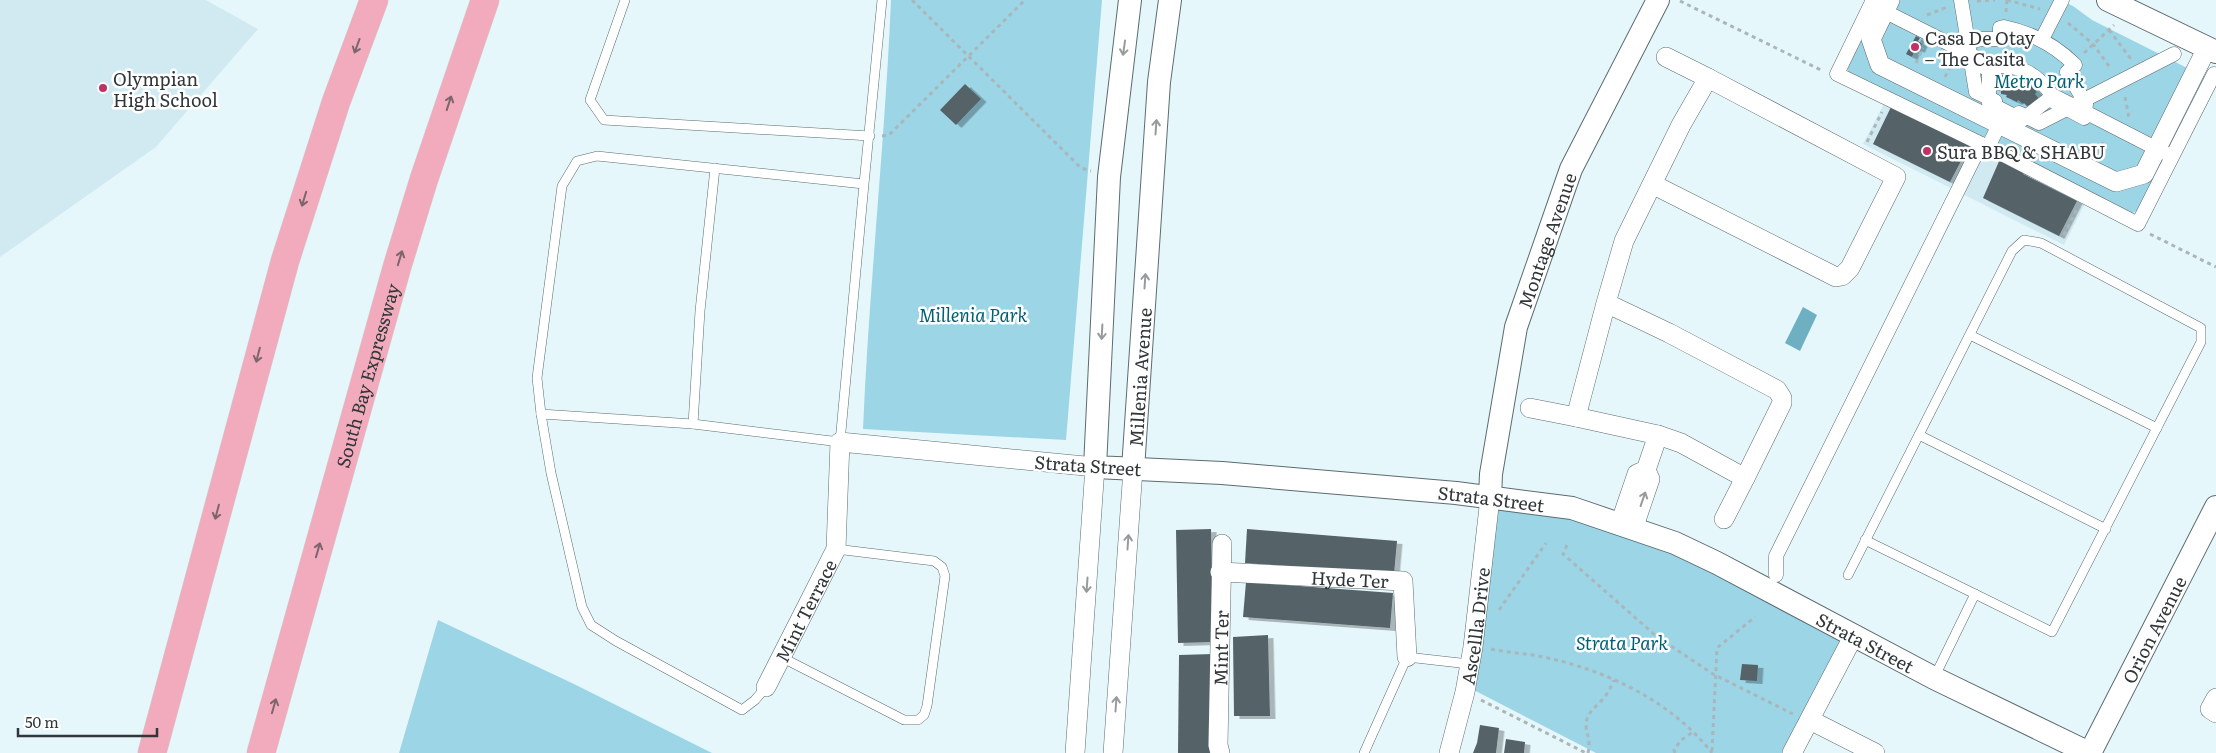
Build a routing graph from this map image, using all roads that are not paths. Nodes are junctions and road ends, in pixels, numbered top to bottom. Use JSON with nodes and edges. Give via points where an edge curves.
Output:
{"nodes":[{"id":1,"x":374,"y":0,"type":"edge"},
{"id":2,"x":485,"y":0,"type":"edge"},
{"id":3,"x":625,"y":0,"type":"edge"},
{"id":4,"x":882,"y":0,"type":"edge"},
{"id":5,"x":1130,"y":0,"type":"edge"},
{"id":6,"x":1170,"y":0,"type":"edge"},
{"id":7,"x":1658,"y":0,"type":"edge"},
{"id":8,"x":1960,"y":0,"type":"edge"},
{"id":9,"x":2062,"y":0,"type":"edge"},
{"id":10,"x":2108,"y":0,"type":"edge"},
{"id":11,"x":1880,"y":4,"type":"edge"},
{"id":12,"x":2042,"y":39,"type":"junction"},
{"id":13,"x":1966,"y":51,"type":"junction"},
{"id":14,"x":2174,"y":54,"type":"dead end"},
{"id":15,"x":1666,"y":57,"type":"dead end"},
{"id":16,"x":2213,"y":58,"type":"edge"},
{"id":17,"x":1708,"y":78,"type":"junction"},
{"id":18,"x":2078,"y":107,"type":"junction"},
{"id":19,"x":2004,"y":114,"type":"junction"},
{"id":20,"x":870,"y":136,"type":"junction"},
{"id":21,"x":1985,"y":146,"type":"junction"},
{"id":22,"x":2165,"y":152,"type":"junction"},
{"id":23,"x":715,"y":168,"type":"junction"},
{"id":24,"x":864,"y":184,"type":"junction"},
{"id":25,"x":1652,"y":184,"type":"junction"},
{"id":26,"x":1606,"y":304,"type":"junction"},
{"id":27,"x":1970,"y":334,"type":"junction"},
{"id":28,"x":1530,"y":408,"type":"dead end"},
{"id":29,"x":541,"y":414,"type":"junction"},
{"id":30,"x":1576,"y":417,"type":"junction"},
{"id":31,"x":693,"y":424,"type":"junction"},
{"id":32,"x":2157,"y":428,"type":"junction"},
{"id":33,"x":1658,"y":435,"type":"junction"},
{"id":34,"x":1919,"y":435,"type":"junction"},
{"id":35,"x":840,"y":442,"type":"junction"},
{"id":36,"x":1095,"y":467,"type":"junction"},
{"id":37,"x":1133,"y":469,"type":"junction"},
{"id":38,"x":1746,"y":478,"type":"junction"},
{"id":39,"x":1490,"y":498,"type":"junction"},
{"id":40,"x":2216,"y":507,"type":"edge"},
{"id":41,"x":1724,"y":519,"type":"dead end"},
{"id":42,"x":1627,"y":526,"type":"junction"},
{"id":43,"x":2106,"y":528,"type":"junction"},
{"id":44,"x":1865,"y":540,"type":"junction"},
{"id":45,"x":1222,"y":544,"type":"dead end"},
{"id":46,"x":836,"y":549,"type":"junction"},
{"id":47,"x":1220,"y":572,"type":"junction"},
{"id":48,"x":1776,"y":575,"type":"dead end"},
{"id":49,"x":1848,"y":575,"type":"dead end"},
{"id":50,"x":1975,"y":594,"type":"junction"},
{"id":51,"x":1854,"y":635,"type":"junction"},
{"id":52,"x":1471,"y":655,"type":"junction"},
{"id":53,"x":781,"y":657,"type":"junction"},
{"id":54,"x":1407,"y":657,"type":"junction"},
{"id":55,"x":1934,"y":678,"type":"junction"},
{"id":56,"x":766,"y":687,"type":"joint"},
{"id":57,"x":2216,"y":698,"type":"edge"},
{"id":58,"x":2216,"y":712,"type":"edge"},
{"id":59,"x":1801,"y":717,"type":"junction"},
{"id":60,"x":152,"y":753,"type":"edge"},
{"id":61,"x":261,"y":753,"type":"edge"},
{"id":62,"x":1075,"y":753,"type":"edge"},
{"id":63,"x":1113,"y":753,"type":"edge"},
{"id":64,"x":1220,"y":753,"type":"edge"},
{"id":65,"x":1364,"y":753,"type":"edge"},
{"id":66,"x":1449,"y":753,"type":"edge"},
{"id":67,"x":1792,"y":753,"type":"edge"},
{"id":68,"x":1875,"y":753,"type":"edge"},
{"id":69,"x":2089,"y":753,"type":"edge"}],
"edges":[{"from":1,"to":60,"type":"highway","one_way":true,"via":[[336,102],[285,261]]},
{"from":61,"to":2,"type":"highway","name":"South Bay Expressway","one_way":true,"via":[[397,267]]},
{"from":3,"to":20,"type":"lane","via":[[590,100],[604,120]]},
{"from":4,"to":20,"type":"lane"},
{"from":5,"to":36,"type":"street","one_way":true,"via":[[1110,177]]},
{"from":37,"to":6,"type":"street","name":"Millenia Avenue","one_way":true,"via":[[1159,82]]},
{"from":7,"to":39,"type":"street","name":"Montage Avenue","via":[[1571,169],[1516,327],[1491,474]]},
{"from":8,"to":13,"type":"street"},
{"from":9,"to":12,"type":"street"},
{"from":10,"to":16,"type":"street"},
{"from":11,"to":13,"type":"street"},
{"from":11,"to":19,"type":"street","via":[[1871,39],[1880,65],[1937,93]]},
{"from":11,"to":21,"type":"street","via":[[1837,74]]},
{"from":12,"to":13,"type":"street","via":[[2004,27],[2000,28],[2000,39]]},
{"from":12,"to":18,"type":"street","via":[[2075,65],[2067,72]]},
{"from":13,"to":18,"type":"street","via":[[1993,66],[2012,65],[2040,79],[2052,95]]},
{"from":13,"to":19,"type":"street","via":[[1976,92],[1989,98]]},
{"from":14,"to":18,"type":"street"},
{"from":15,"to":17,"type":"street"},
{"from":16,"to":22,"type":"street"},
{"from":16,"to":22,"type":"street"},
{"from":17,"to":25,"type":"street"},
{"from":17,"to":25,"type":"street","via":[[1896,177],[1850,268],[1836,277]]},
{"from":18,"to":19,"type":"street","via":[[2039,123],[2026,117]]},
{"from":18,"to":22,"type":"street"},
{"from":19,"to":21,"type":"street"},
{"from":19,"to":22,"type":"street","via":[[2090,170],[2116,182],[2144,174]]},
{"from":20,"to":24,"type":"lane"},
{"from":21,"to":22,"type":"street","via":[[2138,224]]},
{"from":21,"to":48,"type":"street","via":[[1776,556]]},
{"from":23,"to":24,"type":"lane"},
{"from":23,"to":29,"type":"lane","via":[[597,156],[577,161],[562,186],[537,378]]},
{"from":23,"to":31,"type":"lane","via":[[700,311]]},
{"from":24,"to":35,"type":"lane"},
{"from":25,"to":26,"type":"street","via":[[1624,241]]},
{"from":26,"to":30,"type":"street"},
{"from":26,"to":38,"type":"street","via":[[1777,390],[1782,403]]},
{"from":27,"to":32,"type":"lane"},
{"from":27,"to":32,"type":"lane","via":[[2012,251],[2024,240],[2041,243],[2201,328],[2201,342]]},
{"from":27,"to":34,"type":"lane"},
{"from":28,"to":30,"type":"street"},
{"from":29,"to":31,"type":"lane"},
{"from":29,"to":56,"type":"lane","via":[[582,607],[591,625],[742,710]]},
{"from":30,"to":33,"type":"street"},
{"from":31,"to":35,"type":"lane"},
{"from":32,"to":43,"type":"lane"},
{"from":33,"to":38,"type":"street","via":[[1681,443]]},
{"from":33,"to":42,"type":"street","via":[[1646,470],[1637,474]]},
{"from":34,"to":43,"type":"lane"},
{"from":34,"to":44,"type":"lane"},
{"from":35,"to":36,"type":"street","name":"Strata Street"},
{"from":35,"to":46,"type":"street","name":"Mint Terrace"},
{"from":36,"to":37,"type":"street","name":"Strata Street"},
{"from":36,"to":62,"type":"street","one_way":true},
{"from":37,"to":39,"type":"street","name":"Strata Street","via":[[1232,474]]},
{"from":63,"to":37,"type":"street","name":"Millenia Avenue","one_way":true},
{"from":38,"to":41,"type":"street"},
{"from":39,"to":42,"type":"street","name":"Strata Street","via":[[1572,508]]},
{"from":39,"to":52,"type":"street","name":"Ascellla Drive"},
{"from":40,"to":69,"type":"street","name":"Orion Avenue"},
{"from":42,"to":51,"type":"street","name":"Strata Street","via":[[1675,543],[1717,563]]},
{"from":43,"to":50,"type":"lane","via":[[2052,632]]},
{"from":44,"to":49,"type":"lane"},
{"from":44,"to":50,"type":"lane"},
{"from":45,"to":47,"type":"street","name":"Mint Ter"},
{"from":46,"to":53,"type":"street","name":"Mint Terrace"},
{"from":46,"to":53,"type":"lane","via":[[934,561],[944,571],[924,715],[918,720],[904,720]]},
{"from":47,"to":54,"type":"street","name":"Hyde Ter","via":[[1402,581]]},
{"from":47,"to":64,"type":"street","name":"Mint Ter"},
{"from":50,"to":55,"type":"lane"},
{"from":51,"to":55,"type":"street","name":"Strata Street"},
{"from":51,"to":59,"type":"street"},
{"from":52,"to":54,"type":"lane"},
{"from":52,"to":66,"type":"street","name":"Ascellla Drive"},
{"from":53,"to":56,"type":"street","name":"Mint Terrace"},
{"from":54,"to":65,"type":"lane"},
{"from":55,"to":69,"type":"street","name":"Strata Street"},
{"from":57,"to":58,"type":"street","via":[[2210,709]]},
{"from":59,"to":67,"type":"street"},
{"from":59,"to":68,"type":"street"}]}
